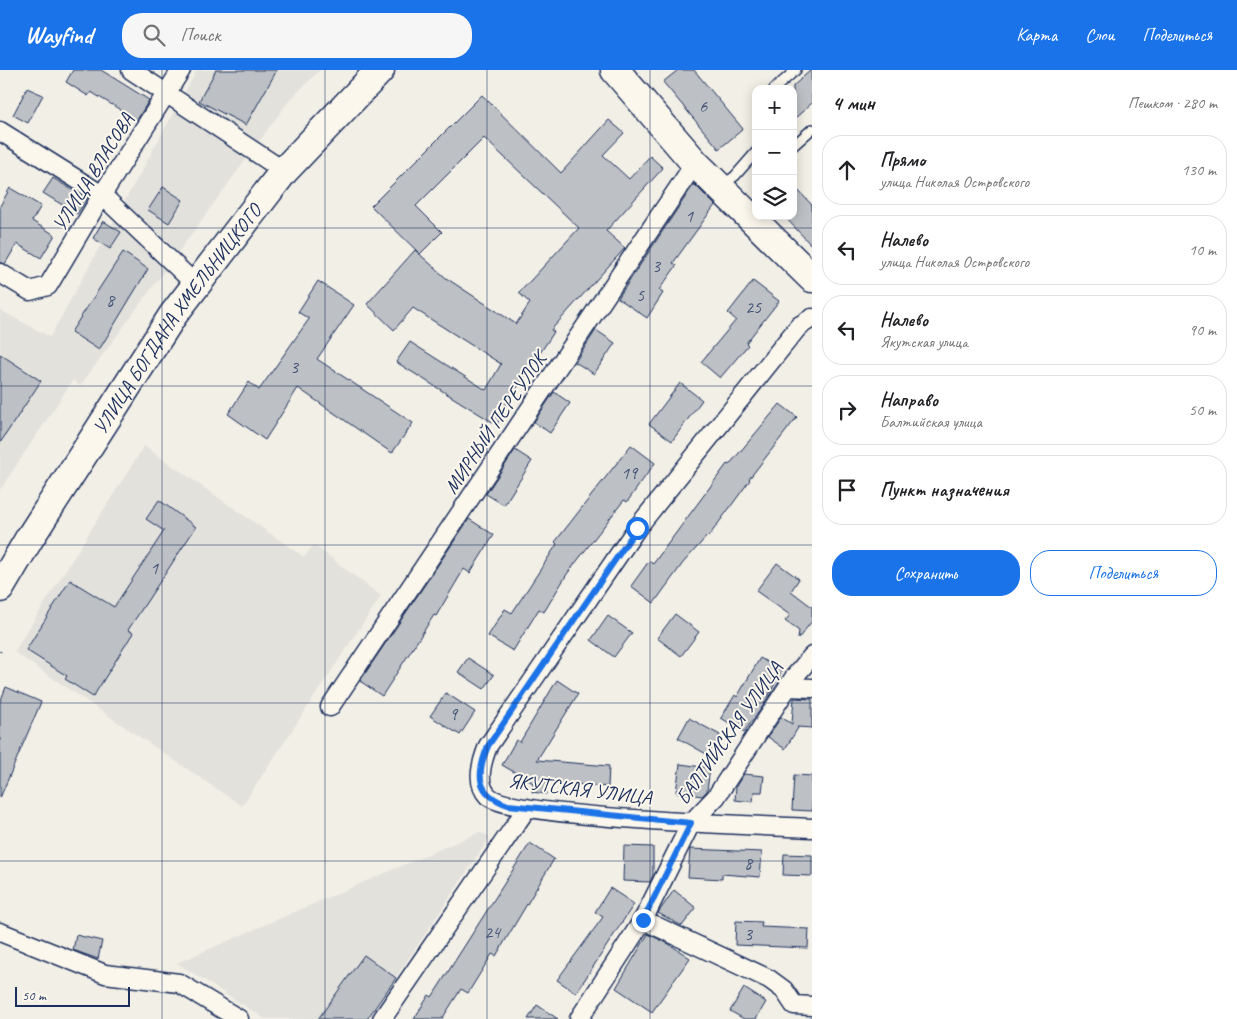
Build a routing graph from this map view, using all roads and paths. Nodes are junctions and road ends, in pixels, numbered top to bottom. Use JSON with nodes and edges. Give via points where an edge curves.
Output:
{"nodes":[{"id":1,"x":131,"y":70,"type":"edge"},
{"id":2,"x":181,"y":70,"type":"edge"},
{"id":3,"x":380,"y":70,"type":"edge"},
{"id":4,"x":615,"y":70,"type":"edge"},
{"id":5,"x":796,"y":70,"type":"edge"},
{"id":6,"x":779,"y":85,"type":"edge"},
{"id":7,"x":168,"y":94,"type":"junction"},
{"id":8,"x":812,"y":129,"type":"edge"},
{"id":9,"x":0,"y":131,"type":"edge"},
{"id":10,"x":797,"y":142,"type":"edge"},
{"id":11,"x":752,"y":157,"type":"edge"},
{"id":12,"x":696,"y":163,"type":"junction"},
{"id":13,"x":284,"y":171,"type":"junction"},
{"id":14,"x":720,"y":188,"type":"junction"},
{"id":15,"x":102,"y":195,"type":"junction"},
{"id":16,"x":0,"y":273,"type":"edge"},
{"id":17,"x":812,"y":278,"type":"edge"},
{"id":18,"x":196,"y":286,"type":"junction"},
{"id":19,"x":812,"y":318,"type":"edge"},
{"id":20,"x":8,"y":558,"type":"edge"},
{"id":21,"x":0,"y":588,"type":"edge"},
{"id":22,"x":812,"y":656,"type":"edge"},
{"id":23,"x":788,"y":687,"type":"junction"},
{"id":24,"x":812,"y":688,"type":"edge"},
{"id":25,"x":330,"y":707,"type":"dead end"},
{"id":26,"x":527,"y":808,"type":"junction"},
{"id":27,"x":691,"y":823,"type":"junction"},
{"id":28,"x":812,"y":828,"type":"edge"},
{"id":29,"x":643,"y":920,"type":"junction"},
{"id":30,"x":0,"y":932,"type":"edge"},
{"id":31,"x":812,"y":1006,"type":"edge"},
{"id":32,"x":794,"y":1012,"type":"edge"},
{"id":33,"x":239,"y":1019,"type":"edge"},
{"id":34,"x":382,"y":1019,"type":"edge"},
{"id":35,"x":579,"y":1019,"type":"edge"}],
"edges":[{"from":1,"to":7,"type":"street"},
{"from":2,"to":7,"type":"street","name":"УЛИЦА ВЛАСОВА"},
{"from":3,"to":13,"type":"main road","name":"УЛИЦА БОГДАНА ХМЕЛЬНИЦКОГО"},
{"from":4,"to":12,"type":"main road"},
{"from":5,"to":6,"type":"lane"},
{"from":7,"to":13,"type":"street"},
{"from":7,"to":15,"type":"street","name":"УЛИЦА ВЛАСОВА"},
{"from":8,"to":10,"type":"lane"},
{"from":9,"to":15,"type":"street"},
{"from":11,"to":14,"type":"lane"},
{"from":12,"to":14,"type":"main road"},
{"from":12,"to":25,"type":"street","name":"МИРНЫЙ ПЕРЕУЛОК"},
{"from":13,"to":18,"type":"main road","name":"УЛИЦА БОГДАНА ХМЕЛЬНИЦКОГО"},
{"from":14,"to":17,"type":"main road"},
{"from":15,"to":16,"type":"street","name":"УЛИЦА ВЛАСОВА","via":[[48,286],[37,290],[24,288]]},
{"from":15,"to":18,"type":"street"},
{"from":18,"to":20,"type":"main road","name":"УЛИЦА БОГДАНА ХМЕЛЬНИЦКОГО"},
{"from":19,"to":26,"type":"street","name":"ЯКУТСКАЯ УЛИЦА","via":[[799,326],[637,528],[488,746],[482,760],[483,789],[493,800]]},
{"from":20,"to":21,"type":"main road","name":"УЛИЦА БОГДАНА ХМЕЛЬНИЦКОГО"},
{"from":22,"to":23,"type":"street","name":"БАЛТИЙСКАЯ УЛИЦА"},
{"from":23,"to":24,"type":"street"},
{"from":23,"to":27,"type":"street","name":"БАЛТИЙСКАЯ УЛИЦА","via":[[716,797]]},
{"from":26,"to":27,"type":"street","name":"ЯКУТСКАЯ УЛИЦА"},
{"from":26,"to":34,"type":"street"},
{"from":27,"to":28,"type":"street","name":"ЯКУТСКАЯ УЛИЦА"},
{"from":27,"to":29,"type":"street","name":"БАЛТИЙСКАЯ УЛИЦА"},
{"from":29,"to":32,"type":"street","via":[[769,979],[784,990]]},
{"from":29,"to":35,"type":"street","name":"БАЛТИЙСКАЯ УЛИЦА"},
{"from":30,"to":33,"type":"street","via":[[105,974],[179,983]]},
{"from":31,"to":32,"type":"street"}]}
